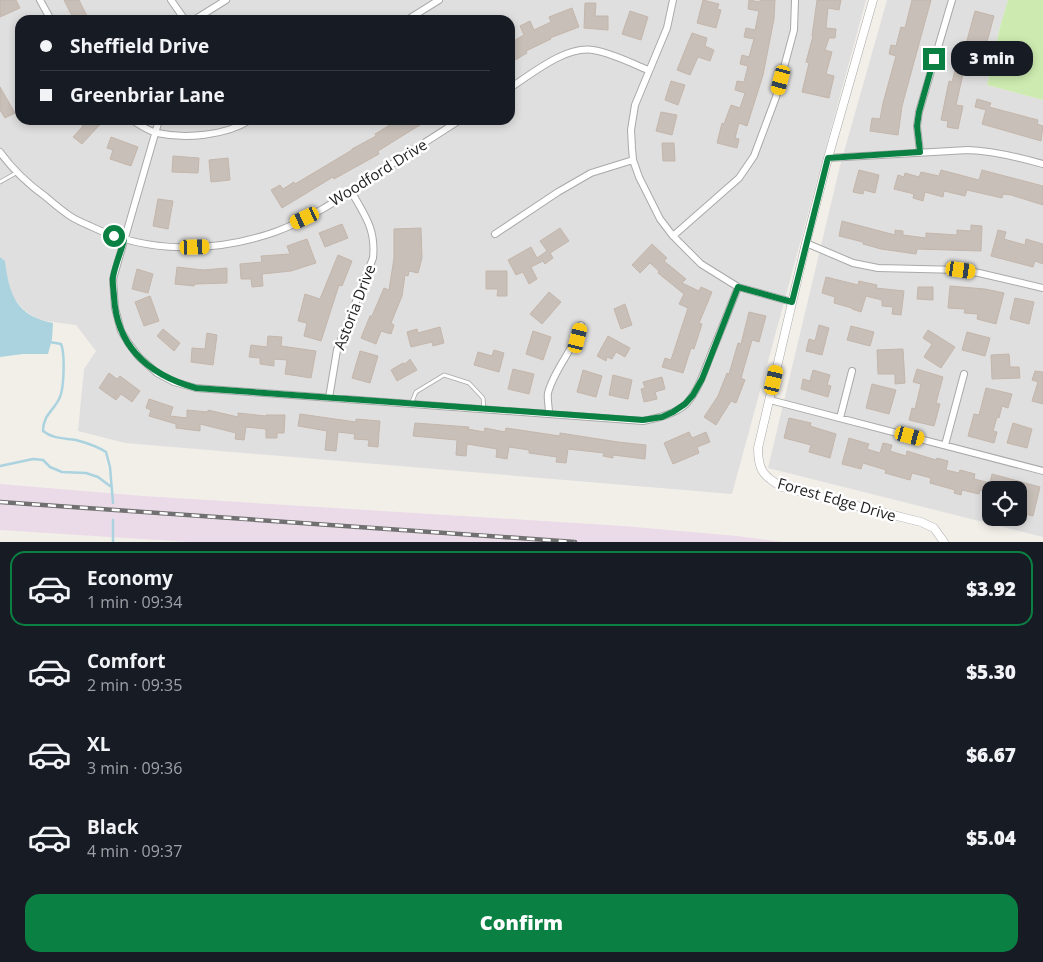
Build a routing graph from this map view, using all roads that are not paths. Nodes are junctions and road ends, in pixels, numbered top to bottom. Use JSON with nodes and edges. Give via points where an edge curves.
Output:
{"nodes":[{"id":1,"x":40,"y":0,"type":"edge"},
{"id":2,"x":171,"y":0,"type":"edge"},
{"id":3,"x":226,"y":0,"type":"edge"},
{"id":4,"x":439,"y":0,"type":"edge"},
{"id":5,"x":673,"y":0,"type":"edge"},
{"id":6,"x":795,"y":0,"type":"edge"},
{"id":7,"x":873,"y":0,"type":"edge"},
{"id":8,"x":952,"y":0,"type":"edge"},
{"id":9,"x":48,"y":15,"type":"edge"},
{"id":10,"x":182,"y":15,"type":"edge"},
{"id":11,"x":202,"y":15,"type":"edge"},
{"id":12,"x":415,"y":15,"type":"edge"},
{"id":13,"x":648,"y":70,"type":"junction"},
{"id":14,"x":515,"y":85,"type":"edge"},
{"id":15,"x":142,"y":125,"type":"edge"},
{"id":16,"x":157,"y":125,"type":"edge"},
{"id":17,"x":238,"y":125,"type":"edge"},
{"id":18,"x":452,"y":125,"type":"edge"},
{"id":19,"x":155,"y":132,"type":"junction"},
{"id":20,"x":0,"y":152,"type":"edge"},
{"id":21,"x":920,"y":152,"type":"junction"},
{"id":22,"x":828,"y":158,"type":"junction"},
{"id":23,"x":633,"y":160,"type":"junction"},
{"id":24,"x":1043,"y":164,"type":"edge"},
{"id":25,"x":17,"y":172,"type":"junction"},
{"id":26,"x":0,"y":182,"type":"edge"},
{"id":27,"x":351,"y":191,"type":"junction"},
{"id":28,"x":495,"y":234,"type":"dead end"},
{"id":29,"x":673,"y":236,"type":"junction"},
{"id":30,"x":124,"y":240,"type":"junction"},
{"id":31,"x":806,"y":243,"type":"junction"},
{"id":32,"x":738,"y":287,"type":"junction"},
{"id":33,"x":1043,"y":288,"type":"edge"},
{"id":34,"x":792,"y":302,"type":"junction"},
{"id":35,"x":581,"y":325,"type":"dead end"},
{"id":36,"x":852,"y":370,"type":"dead end"},
{"id":37,"x":964,"y":374,"type":"dead end"},
{"id":38,"x":329,"y":398,"type":"junction"},
{"id":39,"x":770,"y":400,"type":"junction"},
{"id":40,"x":411,"y":404,"type":"junction"},
{"id":41,"x":484,"y":409,"type":"junction"},
{"id":42,"x":550,"y":414,"type":"junction"},
{"id":43,"x":840,"y":418,"type":"junction"},
{"id":44,"x":945,"y":445,"type":"junction"},
{"id":45,"x":1043,"y":471,"type":"edge"},
{"id":46,"x":944,"y":542,"type":"edge"}],
"edges":[{"from":1,"to":9,"type":"street"},
{"from":2,"to":10,"type":"street"},
{"from":3,"to":11,"type":"street"},
{"from":4,"to":12,"type":"street"},
{"from":5,"to":13,"type":"street","via":[[667,28]]},
{"from":6,"to":29,"type":"street","via":[[794,30],[776,97],[754,156],[739,178]]},
{"from":7,"to":22,"type":"street","name":"Forest Edge Drive"},
{"from":8,"to":21,"type":"street","via":[[919,112]]},
{"from":13,"to":14,"type":"street","via":[[592,50],[566,54]]},
{"from":13,"to":23,"type":"street","via":[[634,105],[631,130]]},
{"from":15,"to":19,"type":"street"},
{"from":16,"to":19,"type":"street"},
{"from":17,"to":19,"type":"street","via":[[202,135]]},
{"from":18,"to":27,"type":"street","name":"Woodford Drive"},
{"from":19,"to":30,"type":"street"},
{"from":20,"to":25,"type":"street","name":"Woodford Drive"},
{"from":21,"to":22,"type":"street"},
{"from":21,"to":24,"type":"street","via":[[988,151]]},
{"from":22,"to":31,"type":"street","name":"Forest Edge Drive"},
{"from":23,"to":28,"type":"street","via":[[591,173]]},
{"from":23,"to":29,"type":"street","via":[[650,203]]},
{"from":25,"to":26,"type":"lane"},
{"from":25,"to":30,"type":"street","name":"Woodford Drive","via":[[71,217]]},
{"from":27,"to":30,"type":"street","name":"Woodford Drive","via":[[275,232],[227,244],[184,248]]},
{"from":27,"to":38,"type":"street","name":"Astoria Drive","via":[[372,234],[373,258],[337,350]]},
{"from":29,"to":32,"type":"street","via":[[701,264]]},
{"from":30,"to":38,"type":"street","via":[[113,279],[115,308],[121,331],[129,344],[157,373],[196,388]]},
{"from":31,"to":33,"type":"street","via":[[853,263],[878,268],[961,270]]},
{"from":31,"to":34,"type":"street","name":"Forest Edge Drive"},
{"from":32,"to":34,"type":"street"},
{"from":32,"to":42,"type":"street","via":[[702,379],[685,404],[662,417],[643,420]]},
{"from":34,"to":39,"type":"street","name":"Forest Edge Drive"},
{"from":35,"to":42,"type":"street","via":[[578,338],[568,350],[548,394]]},
{"from":36,"to":43,"type":"street"},
{"from":37,"to":44,"type":"street"},
{"from":38,"to":40,"type":"street"},
{"from":39,"to":43,"type":"street"},
{"from":39,"to":46,"type":"street","name":"Forest Edge Drive","via":[[758,448],[758,462],[762,473],[771,481],[782,487],[921,522],[934,528]]},
{"from":40,"to":41,"type":"street"},
{"from":40,"to":41,"type":"lane","via":[[416,392],[444,375],[469,383],[484,398]]},
{"from":41,"to":42,"type":"street"},
{"from":43,"to":44,"type":"street"},
{"from":44,"to":45,"type":"street"}]}
